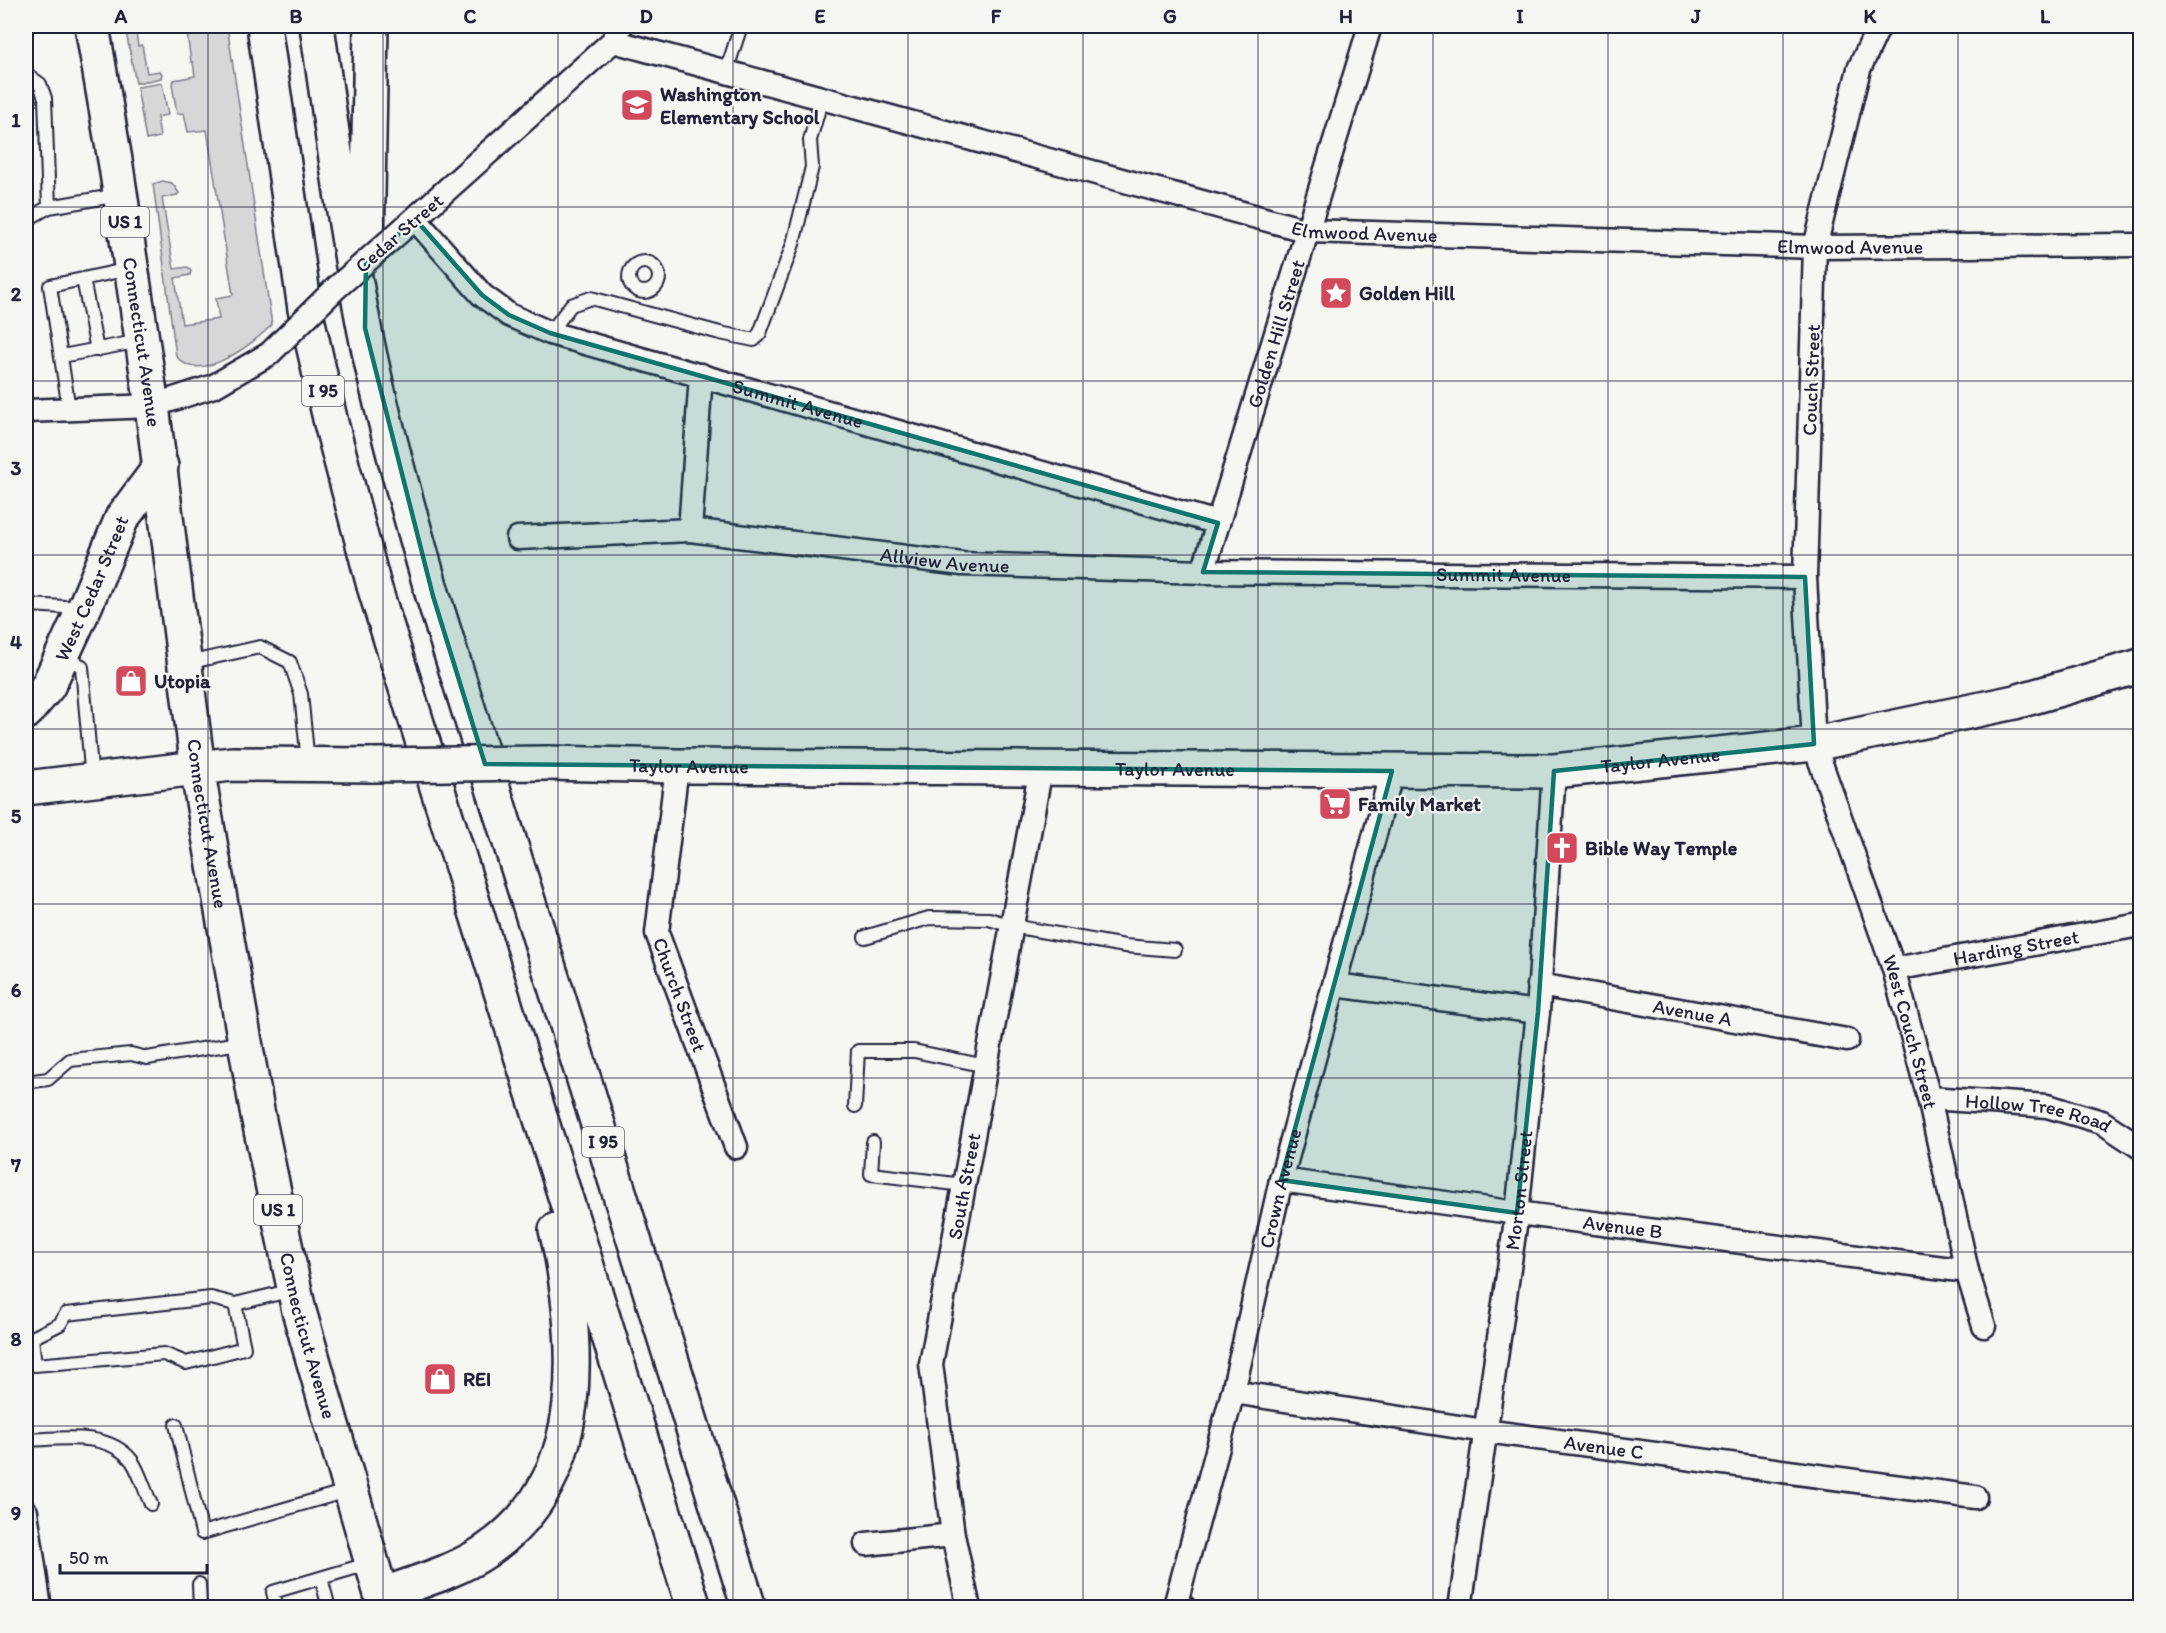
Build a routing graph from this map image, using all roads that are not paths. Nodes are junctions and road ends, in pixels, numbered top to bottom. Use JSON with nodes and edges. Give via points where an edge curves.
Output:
{"nodes":[{"id":1,"x":92,"y":26,"type":"edge"},
{"id":2,"x":264,"y":26,"type":"edge"},
{"id":3,"x":317,"y":26,"type":"edge"},
{"id":4,"x":371,"y":26,"type":"edge"},
{"id":5,"x":741,"y":26,"type":"edge"},
{"id":6,"x":1370,"y":26,"type":"edge"},
{"id":7,"x":1879,"y":26,"type":"edge"},
{"id":8,"x":617,"y":33,"type":"edge"},
{"id":9,"x":726,"y":72,"type":"junction"},
{"id":10,"x":26,"y":74,"type":"edge"},
{"id":11,"x":822,"y":98,"type":"junction"},
{"id":12,"x":121,"y":194,"type":"junction"},
{"id":13,"x":49,"y":207,"type":"junction"},
{"id":14,"x":26,"y":220,"type":"edge"},
{"id":15,"x":410,"y":224,"type":"junction"},
{"id":16,"x":1308,"y":231,"type":"junction"},
{"id":17,"x":2140,"y":245,"type":"edge"},
{"id":18,"x":1815,"y":247,"type":"junction"},
{"id":19,"x":132,"y":268,"type":"junction"},
{"id":20,"x":83,"y":279,"type":"junction"},
{"id":21,"x":639,"y":291,"type":"dead end"},
{"id":22,"x":634,"y":310,"type":"junction"},
{"id":23,"x":364,"y":328,"type":"junction"},
{"id":24,"x":550,"y":333,"type":"junction"},
{"id":25,"x":142,"y":340,"type":"junction"},
{"id":26,"x":96,"y":350,"type":"junction"},
{"id":27,"x":62,"y":356,"type":"junction"},
{"id":28,"x":701,"y":375,"type":"junction"},
{"id":29,"x":152,"y":406,"type":"junction"},
{"id":30,"x":69,"y":409,"type":"junction"},
{"id":31,"x":26,"y":411,"type":"edge"},
{"id":32,"x":160,"y":466,"type":"junction"},
{"id":33,"x":1218,"y":523,"type":"junction"},
{"id":34,"x":690,"y":530,"type":"junction"},
{"id":35,"x":518,"y":538,"type":"dead end"},
{"id":36,"x":1203,"y":572,"type":"junction"},
{"id":37,"x":1805,"y":577,"type":"junction"},
{"id":38,"x":28,"y":605,"type":"dead end"},
{"id":39,"x":84,"y":609,"type":"junction"},
{"id":40,"x":64,"y":652,"type":"junction"},
{"id":41,"x":185,"y":663,"type":"junction"},
{"id":42,"x":2140,"y":666,"type":"edge"},
{"id":43,"x":29,"y":703,"type":"edge"},
{"id":44,"x":1814,"y":744,"type":"junction"},
{"id":45,"x":308,"y":763,"type":"junction"},
{"id":46,"x":677,"y":766,"type":"junction"},
{"id":47,"x":198,"y":767,"type":"junction"},
{"id":48,"x":1041,"y":768,"type":"junction"},
{"id":49,"x":1392,"y":771,"type":"junction"},
{"id":50,"x":1554,"y":771,"type":"junction"},
{"id":51,"x":92,"y":781,"type":"junction"},
{"id":52,"x":26,"y":788,"type":"edge"},
{"id":53,"x":458,"y":857,"type":"junction"},
{"id":54,"x":2140,"y":925,"type":"edge"},
{"id":55,"x":1012,"y":926,"type":"junction"},
{"id":56,"x":865,"y":937,"type":"dead end"},
{"id":57,"x":1175,"y":950,"type":"dead end"},
{"id":58,"x":1894,"y":969,"type":"junction"},
{"id":59,"x":1335,"y":985,"type":"junction"},
{"id":60,"x":1539,"y":985,"type":"junction"},
{"id":61,"x":1538,"y":1012,"type":"junction"},
{"id":62,"x":1847,"y":1040,"type":"dead end"},
{"id":63,"x":246,"y":1042,"type":"junction"},
{"id":64,"x":986,"y":1065,"type":"junction"},
{"id":65,"x":26,"y":1082,"type":"edge"},
{"id":66,"x":1929,"y":1098,"type":"junction"},
{"id":67,"x":855,"y":1106,"type":"dead end"},
{"id":68,"x":873,"y":1142,"type":"dead end"},
{"id":69,"x":736,"y":1147,"type":"dead end"},
{"id":70,"x":2140,"y":1147,"type":"edge"},
{"id":71,"x":1281,"y":1180,"type":"junction"},
{"id":72,"x":964,"y":1185,"type":"junction"},
{"id":73,"x":1517,"y":1213,"type":"junction"},
{"id":74,"x":639,"y":1256,"type":"junction"},
{"id":75,"x":1967,"y":1271,"type":"junction"},
{"id":76,"x":295,"y":1290,"type":"junction"},
{"id":77,"x":234,"y":1304,"type":"junction"},
{"id":78,"x":1984,"y":1326,"type":"dead end"},
{"id":79,"x":1233,"y":1392,"type":"junction"},
{"id":80,"x":176,"y":1425,"type":"dead end"},
{"id":81,"x":1485,"y":1431,"type":"junction"},
{"id":82,"x":26,"y":1440,"type":"edge"},
{"id":83,"x":351,"y":1490,"type":"junction"},
{"id":84,"x":1975,"y":1497,"type":"dead end"},
{"id":85,"x":151,"y":1504,"type":"dead end"},
{"id":86,"x":26,"y":1512,"type":"edge"},
{"id":87,"x":953,"y":1535,"type":"junction"},
{"id":88,"x":866,"y":1544,"type":"dead end"},
{"id":89,"x":372,"y":1563,"type":"junction"},
{"id":90,"x":321,"y":1578,"type":"junction"},
{"id":91,"x":199,"y":1584,"type":"dead end"},
{"id":92,"x":383,"y":1601,"type":"edge"},
{"id":93,"x":1180,"y":1607,"type":"edge"},
{"id":94,"x":40,"y":1608,"type":"edge"},
{"id":95,"x":200,"y":1608,"type":"edge"},
{"id":96,"x":277,"y":1608,"type":"edge"},
{"id":97,"x":329,"y":1608,"type":"edge"},
{"id":98,"x":694,"y":1608,"type":"edge"},
{"id":99,"x":749,"y":1608,"type":"edge"},
{"id":100,"x":769,"y":1608,"type":"edge"},
{"id":101,"x":969,"y":1608,"type":"edge"},
{"id":102,"x":1460,"y":1608,"type":"edge"}],
"edges":[{"from":1,"to":12,"type":"main road","name":"Connecticut Avenue","number":"US 1"},
{"from":2,"to":53,"type":"main road","number":"I 95","via":[[305,309],[330,423],[374,586]]},
{"from":3,"to":23,"type":"main road","number":"I 95"},
{"from":4,"to":23,"type":"main road"},
{"from":5,"to":9,"type":"lane"},
{"from":6,"to":16,"type":"street","name":"Golden Hill Street"},
{"from":7,"to":18,"type":"street","name":"Couch Street","via":[[1859,69]]},
{"from":8,"to":9,"type":"street","name":"Elmwood Avenue"},
{"from":8,"to":15,"type":"street","name":"Cedar Street"},
{"from":9,"to":11,"type":"street","name":"Elmwood Avenue"},
{"from":10,"to":13,"type":"lane","via":[[40,84],[45,98]]},
{"from":11,"to":16,"type":"street","name":"Elmwood Avenue"},
{"from":11,"to":22,"type":"lane","via":[[810,140],[812,167],[796,233],[760,333],[754,340]]},
{"from":12,"to":13,"type":"lane"},
{"from":12,"to":19,"type":"main road","name":"Connecticut Avenue","number":"US 1"},
{"from":13,"to":14,"type":"lane"},
{"from":15,"to":24,"type":"street","name":"Summit Avenue","via":[[482,295],[509,315]]},
{"from":15,"to":29,"type":"street","name":"Cedar Street","bridge":true,"via":[[336,288],[269,354],[214,386]]},
{"from":16,"to":18,"type":"street","name":"Elmwood Avenue"},
{"from":16,"to":33,"type":"street","name":"Golden Hill Street"},
{"from":17,"to":18,"type":"street","name":"Elmwood Avenue"},
{"from":18,"to":37,"type":"street","name":"Couch Street"},
{"from":19,"to":20,"type":"lane"},
{"from":19,"to":25,"type":"main road","name":"Connecticut Avenue","number":"US 1"},
{"from":20,"to":26,"type":"lane"},
{"from":20,"to":27,"type":"lane","via":[[50,286]]},
{"from":21,"to":22,"type":"lane"},
{"from":22,"to":24,"type":"lane","via":[[591,298],[571,305]]},
{"from":23,"to":74,"type":"main road","number":"I 95","via":[[433,596]]},
{"from":24,"to":28,"type":"street","name":"Summit Avenue"},
{"from":25,"to":26,"type":"lane"},
{"from":25,"to":29,"type":"main road","name":"Connecticut Avenue","number":"US 1"},
{"from":26,"to":27,"type":"lane"},
{"from":27,"to":30,"type":"lane"},
{"from":28,"to":33,"type":"street","name":"Summit Avenue"},
{"from":28,"to":34,"type":"street"},
{"from":29,"to":30,"type":"street","name":"Cedar Street"},
{"from":29,"to":32,"type":"main road","name":"Connecticut Avenue","number":"US 1"},
{"from":30,"to":31,"type":"street","name":"Cedar Street"},
{"from":32,"to":39,"type":"main road","name":"West Cedar Street","via":[[122,518]]},
{"from":32,"to":41,"type":"main road","name":"Connecticut Avenue","number":"US 1"},
{"from":33,"to":36,"type":"street","name":"Golden Hill Street"},
{"from":34,"to":35,"type":"street","name":"Allview Avenue"},
{"from":34,"to":36,"type":"street","name":"Allview Avenue","via":[[962,564]]},
{"from":36,"to":37,"type":"street","name":"Summit Avenue"},
{"from":37,"to":44,"type":"street","name":"Couch Street"},
{"from":38,"to":39,"type":"lane"},
{"from":39,"to":40,"type":"main road","name":"West Cedar Street"},
{"from":40,"to":43,"type":"main road","name":"West Cedar Street","via":[[48,686]]},
{"from":40,"to":51,"type":"lane","via":[[82,667]]},
{"from":41,"to":45,"type":"lane","via":[[260,647],[290,662],[302,694]]},
{"from":41,"to":47,"type":"main road","name":"Connecticut Avenue","number":"US 1"},
{"from":42,"to":44,"type":"main road","name":"Taylor Avenue","via":[[2015,702]]},
{"from":44,"to":50,"type":"main road","name":"Taylor Avenue"},
{"from":44,"to":58,"type":"street","name":"West Couch Street"},
{"from":45,"to":46,"type":"main road","name":"Taylor Avenue","bridge":true},
{"from":45,"to":47,"type":"main road","name":"Taylor Avenue"},
{"from":46,"to":48,"type":"main road","name":"Taylor Avenue"},
{"from":46,"to":69,"type":"street","name":"Church Street","via":[[657,933]]},
{"from":47,"to":51,"type":"main road","name":"Taylor Avenue"},
{"from":47,"to":63,"type":"main road","name":"Connecticut Avenue","number":"US 1"},
{"from":48,"to":49,"type":"main road","name":"Taylor Avenue"},
{"from":48,"to":55,"type":"street","name":"South Street"},
{"from":49,"to":50,"type":"main road","name":"Taylor Avenue"},
{"from":49,"to":59,"type":"street","name":"Crown Avenue"},
{"from":50,"to":60,"type":"street","name":"Morton Street"},
{"from":51,"to":52,"type":"main road","name":"Taylor Avenue"},
{"from":53,"to":92,"type":"main road","via":[[564,1261],[574,1379],[564,1442],[529,1513],[508,1534],[468,1562]]},
{"from":53,"to":98,"type":"main road","number":"I 95"},
{"from":54,"to":58,"type":"street","name":"Harding Street"},
{"from":55,"to":56,"type":"lane","via":[[989,919],[929,918]]},
{"from":55,"to":57,"type":"lane","via":[[1125,946]]},
{"from":55,"to":64,"type":"street","name":"South Street"},
{"from":58,"to":66,"type":"street","name":"West Couch Street"},
{"from":59,"to":61,"type":"street"},
{"from":59,"to":71,"type":"street","name":"Crown Avenue"},
{"from":60,"to":61,"type":"street","name":"Morton Street"},
{"from":60,"to":62,"type":"street","name":"Avenue A"},
{"from":61,"to":73,"type":"street","name":"Morton Street"},
{"from":63,"to":65,"type":"lane","via":[[147,1058],[131,1054],[70,1060],[48,1079]]},
{"from":63,"to":76,"type":"main road","name":"Connecticut Avenue","number":"US 1"},
{"from":64,"to":67,"type":"lane","via":[[914,1051],[858,1051]]},
{"from":64,"to":72,"type":"street","name":"South Street"},
{"from":66,"to":70,"type":"street","name":"Hollow Tree Road","via":[[2047,1106],[2102,1122]]},
{"from":66,"to":75,"type":"street","name":"West Couch Street"},
{"from":68,"to":72,"type":"lane","via":[[871,1174]]},
{"from":71,"to":73,"type":"street","name":"Avenue B"},
{"from":71,"to":79,"type":"street","name":"Crown Avenue"},
{"from":72,"to":87,"type":"street","name":"South Street","via":[[931,1364]]},
{"from":73,"to":75,"type":"street","name":"Avenue B"},
{"from":73,"to":81,"type":"street","name":"Morton Street"},
{"from":74,"to":99,"type":"main road","number":"I 95"},
{"from":74,"to":100,"type":"main road"},
{"from":75,"to":78,"type":"street","name":"West Couch Street"},
{"from":76,"to":77,"type":"lane"},
{"from":76,"to":83,"type":"main road","name":"Connecticut Avenue","number":"US 1"},
{"from":77,"to":77,"type":"lane","via":[[211,1298],[66,1314],[60,1324],[32,1338],[35,1365],[164,1354],[186,1363],[244,1348]]},
{"from":79,"to":81,"type":"street","name":"Avenue C"},
{"from":79,"to":93,"type":"street","name":"Crown Avenue"},
{"from":80,"to":83,"type":"lane","via":[[202,1533]]},
{"from":81,"to":84,"type":"street","name":"Avenue C"},
{"from":81,"to":102,"type":"street","name":"Morton Street"},
{"from":82,"to":85,"type":"lane","via":[[103,1442],[132,1462]]},
{"from":83,"to":89,"type":"main road","name":"Connecticut Avenue","number":"US 1"},
{"from":86,"to":94,"type":"street"},
{"from":87,"to":88,"type":"street"},
{"from":87,"to":101,"type":"street","name":"South Street"},
{"from":89,"to":90,"type":"lane"},
{"from":89,"to":92,"type":"main road","name":"Connecticut Avenue","number":"US 1"},
{"from":90,"to":96,"type":"lane","via":[[273,1592]]},
{"from":90,"to":97,"type":"lane"},
{"from":91,"to":95,"type":"lane"}]}
